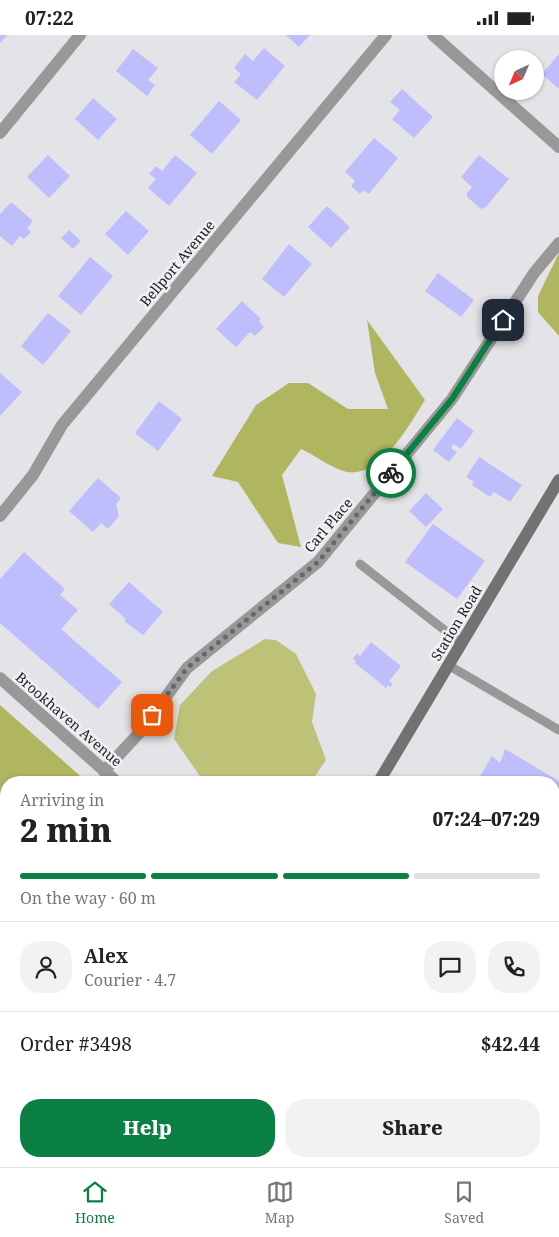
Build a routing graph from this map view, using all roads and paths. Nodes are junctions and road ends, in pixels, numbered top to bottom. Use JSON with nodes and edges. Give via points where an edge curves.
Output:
{"nodes":[{"id":1,"x":80,"y":35,"type":"edge"},
{"id":2,"x":386,"y":35,"type":"edge"},
{"id":3,"x":433,"y":35,"type":"edge"},
{"id":4,"x":0,"y":133,"type":"edge"},
{"id":5,"x":559,"y":147,"type":"edge"},
{"id":6,"x":559,"y":243,"type":"edge"},
{"id":7,"x":559,"y":479,"type":"edge"},
{"id":8,"x":0,"y":516,"type":"edge"},
{"id":9,"x":360,"y":564,"type":"dead end"},
{"id":10,"x":461,"y":643,"type":"junction"},
{"id":11,"x":448,"y":665,"type":"junction"},
{"id":12,"x":0,"y":678,"type":"edge"},
{"id":13,"x":559,"y":729,"type":"edge"},
{"id":14,"x":104,"y":771,"type":"junction"},
{"id":15,"x":110,"y":776,"type":"edge"},
{"id":16,"x":382,"y":776,"type":"edge"}],
"edges":[{"from":1,"to":4,"type":"street"},
{"from":2,"to":8,"type":"street","name":"Bellport Avenue","via":[[62,425],[33,475]]},
{"from":3,"to":5,"type":"street"},
{"from":6,"to":14,"type":"street","name":"Carl Place","via":[[534,273],[452,399],[318,562],[187,668],[141,731]]},
{"from":7,"to":10,"type":"main road","name":"Station Road"},
{"from":9,"to":10,"type":"lane"},
{"from":10,"to":11,"type":"main road","name":"Station Road"},
{"from":11,"to":13,"type":"lane"},
{"from":11,"to":16,"type":"main road","name":"Station Road"},
{"from":12,"to":14,"type":"street","name":"Brookhaven Avenue"},
{"from":14,"to":15,"type":"street","name":"Brookhaven Avenue"}]}
